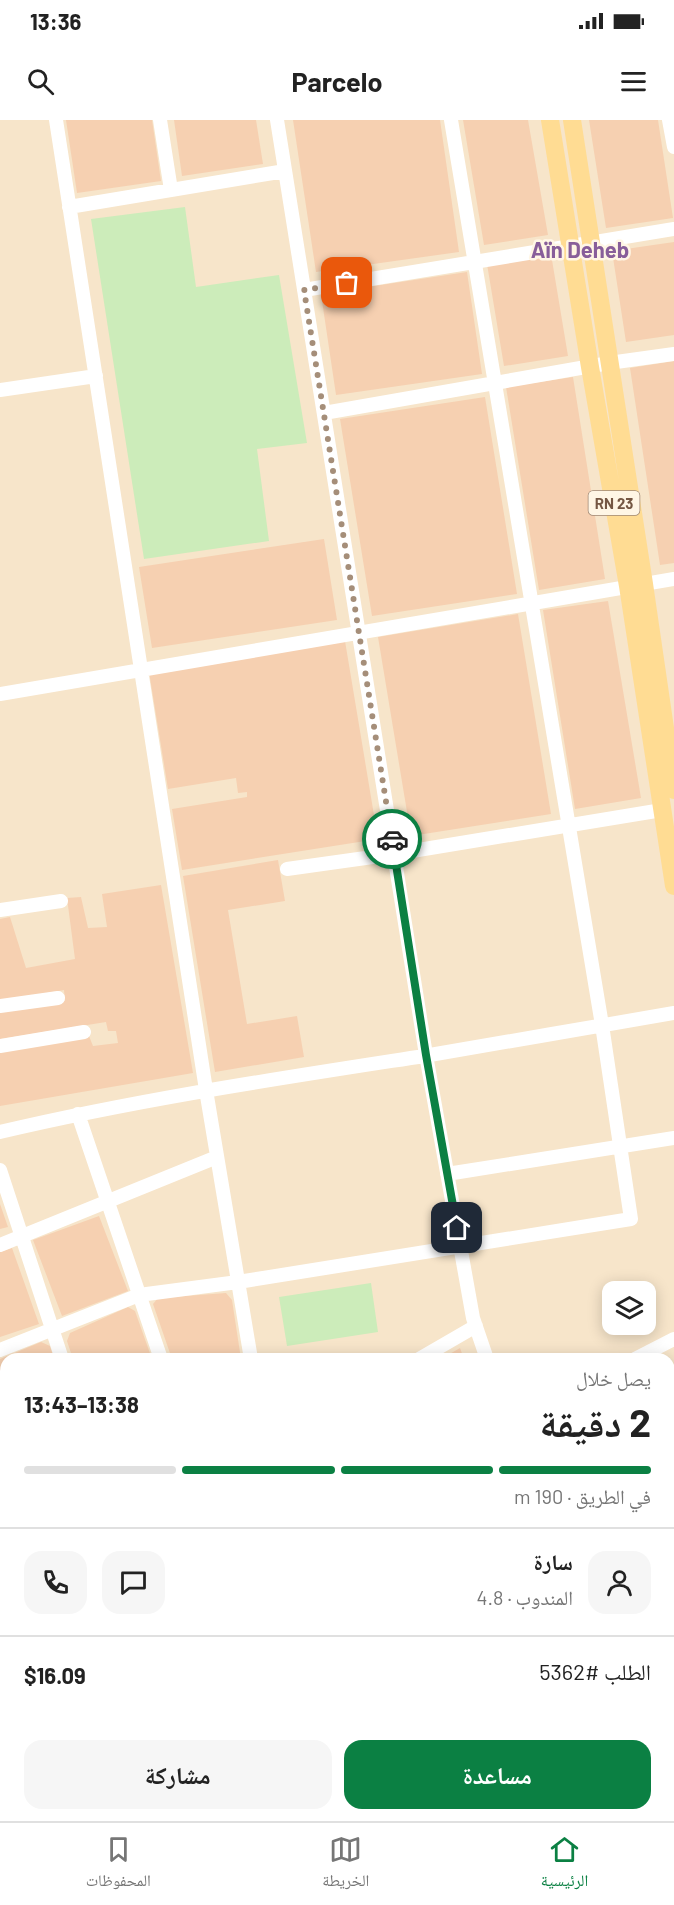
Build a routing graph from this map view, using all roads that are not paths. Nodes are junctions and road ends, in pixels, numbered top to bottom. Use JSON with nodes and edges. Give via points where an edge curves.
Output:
{"nodes":[{"id":1,"x":56,"y":120,"type":"edge"},
{"id":2,"x":160,"y":120,"type":"edge"},
{"id":3,"x":277,"y":120,"type":"edge"},
{"id":4,"x":451,"y":120,"type":"edge"},
{"id":5,"x":550,"y":120,"type":"edge"},
{"id":6,"x":572,"y":120,"type":"edge"},
{"id":7,"x":669,"y":120,"type":"edge"},
{"id":8,"x":674,"y":147,"type":"edge"},
{"id":9,"x":285,"y":171,"type":"junction"},
{"id":10,"x":171,"y":190,"type":"junction"},
{"id":11,"x":69,"y":207,"type":"junction"},
{"id":12,"x":674,"y":229,"type":"edge"},
{"id":13,"x":591,"y":243,"type":"junction"},
{"id":14,"x":570,"y":247,"type":"junction"},
{"id":15,"x":475,"y":262,"type":"junction"},
{"id":16,"x":304,"y":290,"type":"junction"},
{"id":17,"x":674,"y":354,"type":"edge"},
{"id":18,"x":609,"y":363,"type":"junction"},
{"id":19,"x":590,"y":367,"type":"junction"},
{"id":20,"x":96,"y":376,"type":"junction"},
{"id":21,"x":495,"y":383,"type":"junction"},
{"id":22,"x":0,"y":390,"type":"edge"},
{"id":23,"x":324,"y":414,"type":"junction"},
{"id":24,"x":674,"y":579,"type":"edge"},
{"id":25,"x":636,"y":585,"type":"junction"},
{"id":26,"x":532,"y":603,"type":"junction"},
{"id":27,"x":359,"y":633,"type":"junction"},
{"id":28,"x":142,"y":670,"type":"junction"},
{"id":29,"x":0,"y":694,"type":"edge"},
{"id":30,"x":674,"y":790,"type":"edge"},
{"id":31,"x":662,"y":810,"type":"junction"},
{"id":32,"x":568,"y":824,"type":"junction"},
{"id":33,"x":394,"y":854,"type":"junction"},
{"id":34,"x":287,"y":869,"type":"dead end"},
{"id":35,"x":674,"y":886,"type":"edge"},
{"id":36,"x":61,"y":901,"type":"dead end"},
{"id":37,"x":0,"y":910,"type":"edge"},
{"id":38,"x":57,"y":998,"type":"dead end"},
{"id":39,"x":0,"y":1006,"type":"edge"},
{"id":40,"x":674,"y":1013,"type":"edge"},
{"id":41,"x":602,"y":1025,"type":"junction"},
{"id":42,"x":84,"y":1032,"type":"dead end"},
{"id":43,"x":0,"y":1046,"type":"edge"},
{"id":44,"x":426,"y":1055,"type":"junction"},
{"id":45,"x":206,"y":1090,"type":"junction"},
{"id":46,"x":78,"y":1114,"type":"junction"},
{"id":47,"x":0,"y":1132,"type":"edge"},
{"id":48,"x":674,"y":1138,"type":"edge"},
{"id":49,"x":620,"y":1147,"type":"junction"},
{"id":50,"x":217,"y":1157,"type":"junction"},
{"id":51,"x":0,"y":1170,"type":"edge"},
{"id":52,"x":447,"y":1174,"type":"junction"},
{"id":53,"x":107,"y":1202,"type":"junction"},
{"id":54,"x":21,"y":1237,"type":"junction"},
{"id":55,"x":0,"y":1245,"type":"edge"},
{"id":56,"x":460,"y":1245,"type":"junction"},
{"id":57,"x":238,"y":1282,"type":"junction"},
{"id":58,"x":139,"y":1295,"type":"junction"},
{"id":59,"x":476,"y":1326,"type":"junction"},
{"id":60,"x":52,"y":1329,"type":"junction"},
{"id":61,"x":674,"y":1339,"type":"edge"},
{"id":62,"x":0,"y":1350,"type":"edge"},
{"id":63,"x":60,"y":1353,"type":"edge"},
{"id":64,"x":159,"y":1353,"type":"edge"},
{"id":65,"x":249,"y":1353,"type":"edge"},
{"id":66,"x":429,"y":1353,"type":"edge"},
{"id":67,"x":486,"y":1353,"type":"edge"},
{"id":68,"x":647,"y":1353,"type":"edge"}],
"edges":[{"from":1,"to":11,"type":"street"},
{"from":2,"to":10,"type":"street"},
{"from":3,"to":9,"type":"street"},
{"from":4,"to":15,"type":"street"},
{"from":5,"to":14,"type":"main road","number":"RN 23"},
{"from":6,"to":13,"type":"main road","number":"RN 23"},
{"from":7,"to":8,"type":"street"},
{"from":9,"to":10,"type":"street"},
{"from":9,"to":16,"type":"street"},
{"from":10,"to":11,"type":"street"},
{"from":11,"to":20,"type":"street"},
{"from":12,"to":13,"type":"street"},
{"from":13,"to":14,"type":"street"},
{"from":13,"to":18,"type":"main road","number":"RN 23"},
{"from":14,"to":15,"type":"street"},
{"from":14,"to":19,"type":"main road","number":"RN 23"},
{"from":15,"to":16,"type":"street"},
{"from":15,"to":21,"type":"street"},
{"from":16,"to":23,"type":"street"},
{"from":17,"to":18,"type":"street"},
{"from":18,"to":19,"type":"street"},
{"from":18,"to":25,"type":"main road","number":"RN 23"},
{"from":19,"to":21,"type":"street"},
{"from":19,"to":25,"type":"main road","number":"RN 23"},
{"from":20,"to":22,"type":"street"},
{"from":20,"to":28,"type":"street"},
{"from":21,"to":23,"type":"street"},
{"from":21,"to":26,"type":"street"},
{"from":23,"to":27,"type":"street"},
{"from":24,"to":25,"type":"street"},
{"from":25,"to":26,"type":"street"},
{"from":25,"to":30,"type":"main road","number":"RN 23"},
{"from":25,"to":31,"type":"main road","number":"RN 23"},
{"from":26,"to":27,"type":"street"},
{"from":26,"to":32,"type":"street"},
{"from":27,"to":28,"type":"street"},
{"from":27,"to":33,"type":"street"},
{"from":28,"to":29,"type":"street"},
{"from":28,"to":45,"type":"street"},
{"from":31,"to":32,"type":"street"},
{"from":31,"to":35,"type":"main road","number":"RN 23"},
{"from":32,"to":33,"type":"street"},
{"from":32,"to":41,"type":"street"},
{"from":33,"to":34,"type":"street"},
{"from":33,"to":44,"type":"street"},
{"from":36,"to":37,"type":"street"},
{"from":38,"to":39,"type":"street"},
{"from":40,"to":41,"type":"street"},
{"from":41,"to":44,"type":"street"},
{"from":41,"to":49,"type":"street"},
{"from":42,"to":43,"type":"street"},
{"from":44,"to":45,"type":"street"},
{"from":44,"to":52,"type":"street"},
{"from":45,"to":46,"type":"street"},
{"from":45,"to":50,"type":"street"},
{"from":46,"to":47,"type":"street"},
{"from":46,"to":53,"type":"street"},
{"from":48,"to":49,"type":"street"},
{"from":49,"to":52,"type":"street"},
{"from":49,"to":56,"type":"street","via":[[631,1219]]},
{"from":50,"to":53,"type":"street"},
{"from":50,"to":57,"type":"street"},
{"from":51,"to":54,"type":"street"},
{"from":52,"to":56,"type":"street"},
{"from":53,"to":54,"type":"street"},
{"from":53,"to":58,"type":"street"},
{"from":54,"to":55,"type":"street"},
{"from":54,"to":60,"type":"street"},
{"from":56,"to":57,"type":"street"},
{"from":56,"to":59,"type":"street"},
{"from":57,"to":58,"type":"street"},
{"from":57,"to":65,"type":"street"},
{"from":58,"to":60,"type":"street"},
{"from":58,"to":64,"type":"street"},
{"from":59,"to":66,"type":"street"},
{"from":59,"to":67,"type":"street"},
{"from":60,"to":62,"type":"street"},
{"from":60,"to":63,"type":"street"},
{"from":61,"to":68,"type":"street"}]}
